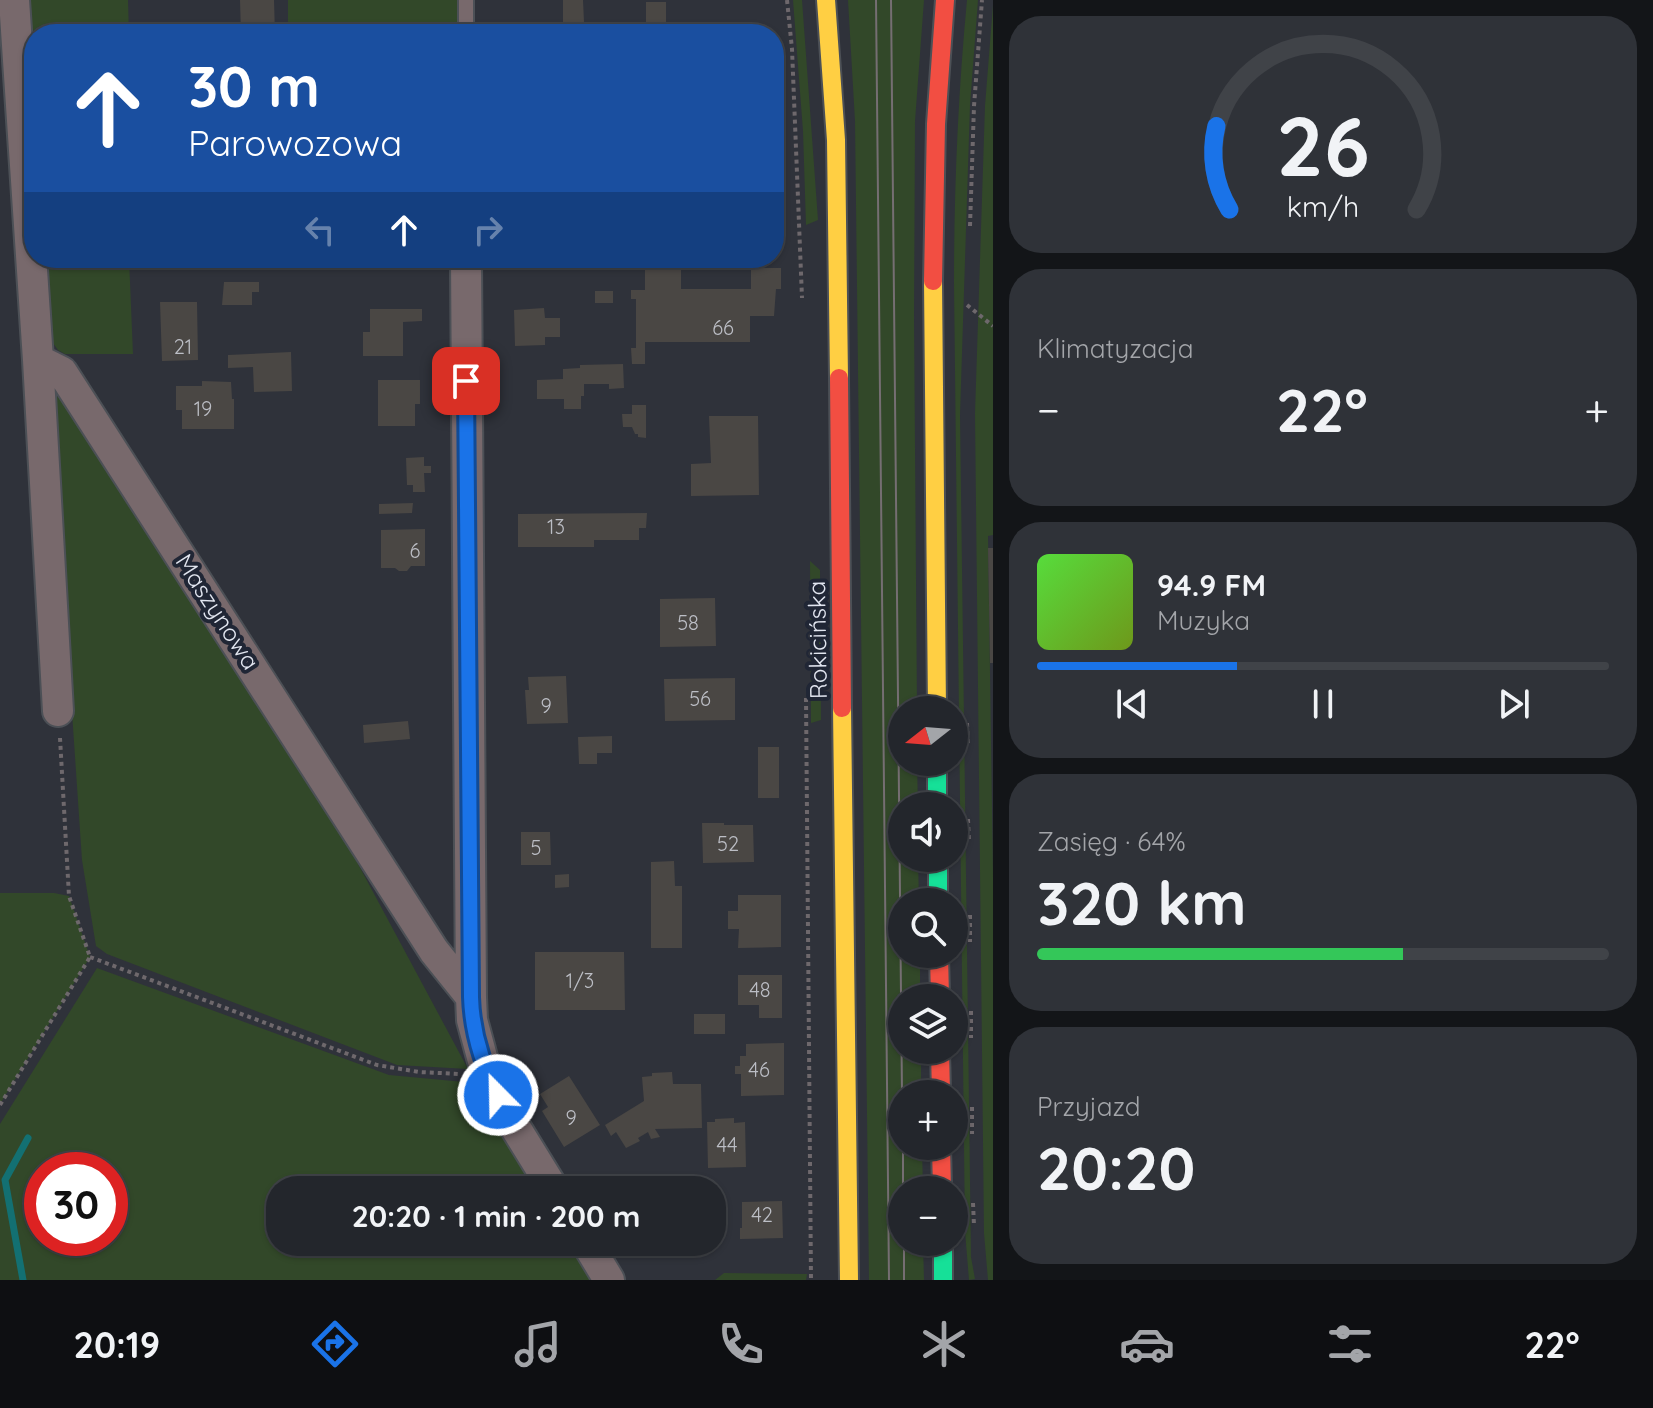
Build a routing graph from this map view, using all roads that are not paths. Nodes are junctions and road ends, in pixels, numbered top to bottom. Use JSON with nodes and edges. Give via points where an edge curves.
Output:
{"nodes":[{"id":1,"x":14,"y":0,"type":"edge"},
{"id":2,"x":466,"y":0,"type":"edge"},
{"id":3,"x":826,"y":0,"type":"edge"},
{"id":4,"x":945,"y":0,"type":"edge"},
{"id":5,"x":466,"y":24,"type":"edge"},
{"id":6,"x":24,"y":104,"type":"edge"},
{"id":7,"x":34,"y":268,"type":"edge"},
{"id":8,"x":466,"y":268,"type":"edge"},
{"id":9,"x":38,"y":360,"type":"junction"},
{"id":10,"x":937,"y":696,"type":"edge"},
{"id":11,"x":58,"y":711,"type":"road end"},
{"id":12,"x":471,"y":997,"type":"junction"},
{"id":13,"x":545,"y":1176,"type":"edge"},
{"id":14,"x":594,"y":1256,"type":"edge"},
{"id":15,"x":943,"y":1256,"type":"edge"},
{"id":16,"x":609,"y":1280,"type":"edge"},
{"id":17,"x":849,"y":1280,"type":"edge"},
{"id":18,"x":943,"y":1280,"type":"edge"}],
"edges":[{"from":1,"to":6,"type":"street"},
{"from":2,"to":5,"type":"lane"},
{"from":3,"to":17,"type":"main road","name":"Rokicińska","via":[[836,140]]},
{"from":4,"to":10,"type":"main road","via":[[933,266]]},
{"from":7,"to":9,"type":"street"},
{"from":8,"to":12,"type":"street"},
{"from":9,"to":11,"type":"street"},
{"from":9,"to":12,"type":"street","name":"Maszynowa","via":[[62,372],[434,951]]},
{"from":12,"to":13,"type":"street","via":[[486,1072]]},
{"from":14,"to":16,"type":"street"},
{"from":15,"to":18,"type":"main road"}]}
